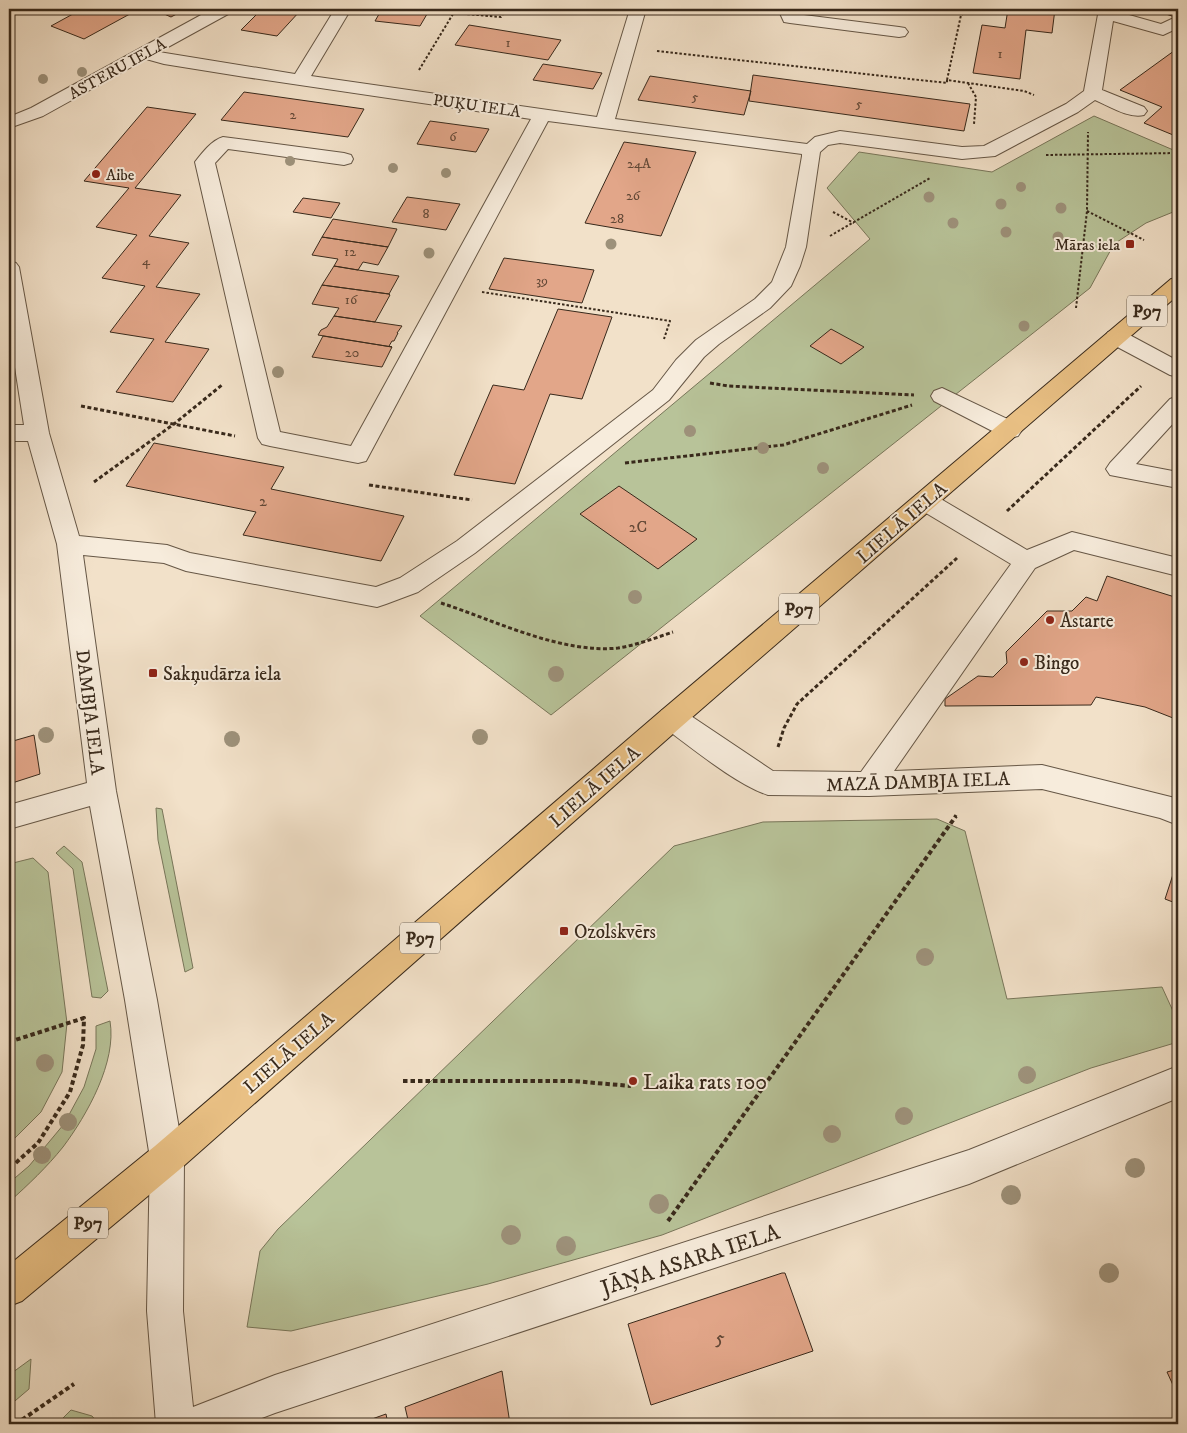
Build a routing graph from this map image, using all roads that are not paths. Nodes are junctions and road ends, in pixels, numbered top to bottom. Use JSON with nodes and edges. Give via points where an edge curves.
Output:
{"nodes":[{"id":1,"x":224,"y":9,"type":"edge"},
{"id":2,"x":342,"y":9,"type":"edge"},
{"id":3,"x":638,"y":9,"type":"edge"},
{"id":4,"x":786,"y":9,"type":"edge"},
{"id":5,"x":1108,"y":11,"type":"edge"},
{"id":6,"x":1178,"y":21,"type":"edge"},
{"id":7,"x":899,"y":32,"type":"dead end"},
{"id":8,"x":144,"y":53,"type":"junction"},
{"id":9,"x":300,"y":80,"type":"junction"},
{"id":10,"x":1093,"y":93,"type":"junction"},
{"id":11,"x":1138,"y":112,"type":"dead end"},
{"id":12,"x":543,"y":114,"type":"junction"},
{"id":13,"x":9,"y":123,"type":"edge"},
{"id":14,"x":604,"y":124,"type":"junction"},
{"id":15,"x":812,"y":150,"type":"junction"},
{"id":16,"x":344,"y":159,"type":"dead end"},
{"id":17,"x":9,"y":267,"type":"edge"},
{"id":18,"x":1178,"y":284,"type":"edge"},
{"id":19,"x":1116,"y":337,"type":"junction"},
{"id":20,"x":1178,"y":370,"type":"edge"},
{"id":21,"x":942,"y":396,"type":"road end"},
{"id":22,"x":1178,"y":404,"type":"edge"},
{"id":23,"x":1010,"y":430,"type":"junction"},
{"id":24,"x":9,"y":433,"type":"edge"},
{"id":25,"x":37,"y":433,"type":"junction"},
{"id":26,"x":1178,"y":480,"type":"edge"},
{"id":27,"x":925,"y":500,"type":"junction"},
{"id":28,"x":70,"y":544,"type":"junction"},
{"id":29,"x":1026,"y":561,"type":"junction"},
{"id":30,"x":1178,"y":567,"type":"edge"},
{"id":31,"x":672,"y":718,"type":"junction"},
{"id":32,"x":869,"y":784,"type":"junction"},
{"id":33,"x":102,"y":791,"type":"junction"},
{"id":34,"x":1178,"y":813,"type":"edge"},
{"id":35,"x":9,"y":817,"type":"edge"},
{"id":36,"x":1178,"y":1082,"type":"edge"},
{"id":37,"x":167,"y":1158,"type":"junction"},
{"id":38,"x":9,"y":1288,"type":"edge"},
{"id":39,"x":175,"y":1424,"type":"edge"},
{"id":40,"x":198,"y":1424,"type":"edge"}],
"edges":[{"from":1,"to":8,"type":"street","name":"ASTERU IELA"},
{"from":2,"to":9,"type":"street"},
{"from":3,"to":14,"type":"street"},
{"from":4,"to":7,"type":"street","via":[[790,18]]},
{"from":5,"to":6,"type":"street","via":[[1163,30]]},
{"from":5,"to":10,"type":"street"},
{"from":8,"to":9,"type":"street","name":"PUĶU IELA","via":[[164,59]]},
{"from":8,"to":13,"type":"street","name":"ASTERU IELA","via":[[37,112]]},
{"from":9,"to":12,"type":"street","name":"PUĶU IELA"},
{"from":10,"to":11,"type":"street"},
{"from":10,"to":15,"type":"street","via":[[1072,108],[988,152],[962,153],[840,137],[822,141]]},
{"from":12,"to":14,"type":"street","name":"PUĶU IELA"},
{"from":12,"to":16,"type":"street","via":[[358,455],[270,438],[205,162],[223,143]]},
{"from":14,"to":15,"type":"street","name":"PUĶU IELA"},
{"from":15,"to":28,"type":"street","via":[[800,234],[785,278],[768,299],[710,340],[683,364],[661,395],[466,547],[409,585],[377,596],[186,562],[167,554]]},
{"from":17,"to":25,"type":"street","name":"DAMBJA IELA"},
{"from":18,"to":19,"type":"main road","name":"LIELĀ IELA","number":"P97"},
{"from":19,"to":20,"type":"street"},
{"from":19,"to":23,"type":"main road","name":"LIELĀ IELA","number":"P97"},
{"from":21,"to":23,"type":"street"},
{"from":22,"to":26,"type":"street","via":[[1118,469]]},
{"from":23,"to":27,"type":"main road","name":"LIELĀ IELA","number":"P97"},
{"from":24,"to":25,"type":"street"},
{"from":25,"to":28,"type":"street","name":"DAMBJA IELA"},
{"from":27,"to":29,"type":"street"},
{"from":27,"to":31,"type":"main road","name":"LIELĀ IELA","number":"P97"},
{"from":28,"to":33,"type":"street","name":"DAMBJA IELA"},
{"from":29,"to":30,"type":"street","via":[[1072,541]]},
{"from":29,"to":32,"type":"street"},
{"from":31,"to":32,"type":"street","name":"MAZĀ DAMBJA IELA","via":[[768,783]]},
{"from":31,"to":37,"type":"main road","name":"LIELĀ IELA","number":"P97"},
{"from":32,"to":34,"type":"street","name":"MAZĀ DAMBJA IELA","via":[[1042,777]]},
{"from":33,"to":35,"type":"street"},
{"from":33,"to":37,"type":"street","name":"DAMBJA IELA"},
{"from":36,"to":40,"type":"street","name":"JĀŅA ASARA IELA","via":[[969,1167],[275,1394]]},
{"from":37,"to":38,"type":"main road","name":"LIELĀ IELA","number":"P97"},
{"from":37,"to":39,"type":"street","name":"DAMBJA IELA","via":[[165,1311]]}]}
